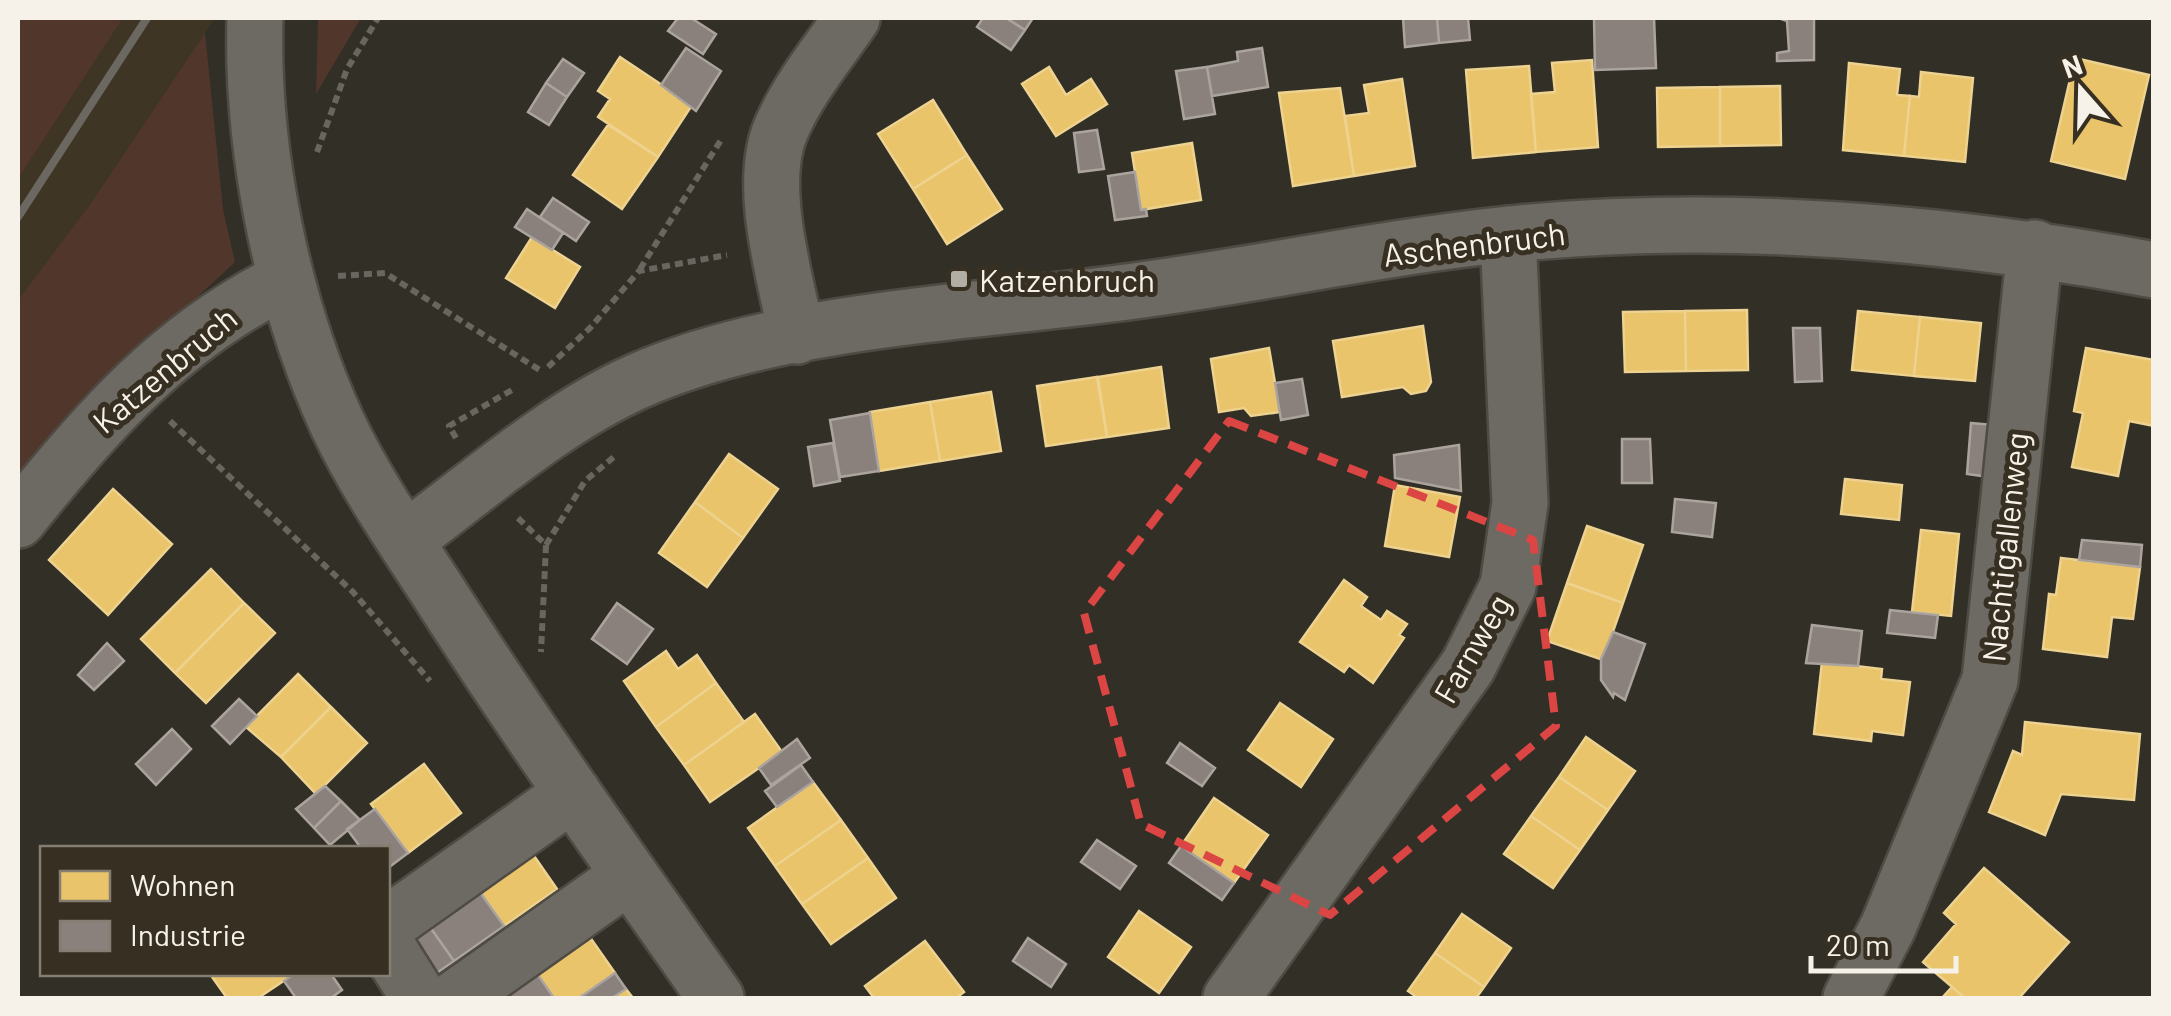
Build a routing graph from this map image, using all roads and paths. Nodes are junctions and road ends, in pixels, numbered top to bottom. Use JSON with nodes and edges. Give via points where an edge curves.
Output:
{"nodes":[{"id":1,"x":255,"y":18,"type":"edge"},
{"id":2,"x":378,"y":18,"type":"edge"},
{"id":3,"x":852,"y":18,"type":"edge"},
{"id":4,"x":726,"y":132,"type":"dead end"},
{"id":5,"x":269,"y":192,"type":"junction"},
{"id":6,"x":1508,"y":234,"type":"junction"},
{"id":7,"x":778,"y":246,"type":"junction"},
{"id":8,"x":2036,"y":248,"type":"junction"},
{"id":9,"x":640,"y":270,"type":"junction"},
{"id":10,"x":2154,"y":270,"type":"edge"},
{"id":11,"x":286,"y":280,"type":"junction"},
{"id":12,"x":796,"y":336,"type":"junction"},
{"id":13,"x":544,"y":372,"type":"junction"},
{"id":14,"x":482,"y":484,"type":"junction"},
{"id":15,"x":18,"y":520,"type":"edge"},
{"id":16,"x":405,"y":540,"type":"junction"},
{"id":17,"x":573,"y":793,"type":"junction"},
{"id":18,"x":630,"y":875,"type":"junction"},
{"id":19,"x":390,"y":923,"type":"edge"},
{"id":20,"x":420,"y":979,"type":"edge"},
{"id":21,"x":716,"y":998,"type":"edge"},
{"id":22,"x":1232,"y":998,"type":"edge"},
{"id":23,"x":1851,"y":998,"type":"edge"}],
"edges":[{"from":1,"to":5,"type":"street"},
{"from":2,"to":5,"type":"path","via":[[346,69],[311,168]]},
{"from":3,"to":7,"type":"street","via":[[780,132],[773,170]]},
{"from":4,"to":9,"type":"path"},
{"from":5,"to":11,"type":"street"},
{"from":6,"to":8,"type":"street","name":"Aschenbruch","via":[[1669,224],[1839,230]]},
{"from":6,"to":12,"type":"street","name":"Aschenbruch"},
{"from":6,"to":22,"type":"street","name":"Farnweg","via":[[1520,502],[1508,586],[1468,666]]},
{"from":7,"to":9,"type":"path"},
{"from":7,"to":12,"type":"street"},
{"from":8,"to":10,"type":"street","name":"Aschenbruch"},
{"from":8,"to":23,"type":"street","name":"Nachtigallenweg","via":[[1990,680],[1888,927]]},
{"from":9,"to":13,"type":"path"},
{"from":11,"to":13,"type":"path","via":[[385,273]]},
{"from":11,"to":15,"type":"street","name":"Katzenbruch","via":[[214,320],[133,387],[97,420]]},
{"from":11,"to":16,"type":"street","via":[[339,426]]},
{"from":12,"to":14,"type":"street","name":"Aschenbruch","via":[[707,354],[636,382],[576,414]]},
{"from":13,"to":14,"type":"path","via":[[448,426]]},
{"from":14,"to":16,"type":"street","name":"Aschenbruch"},
{"from":16,"to":17,"type":"street"},
{"from":17,"to":18,"type":"street"},
{"from":17,"to":19,"type":"street"},
{"from":18,"to":20,"type":"street"},
{"from":18,"to":21,"type":"street"}]}
